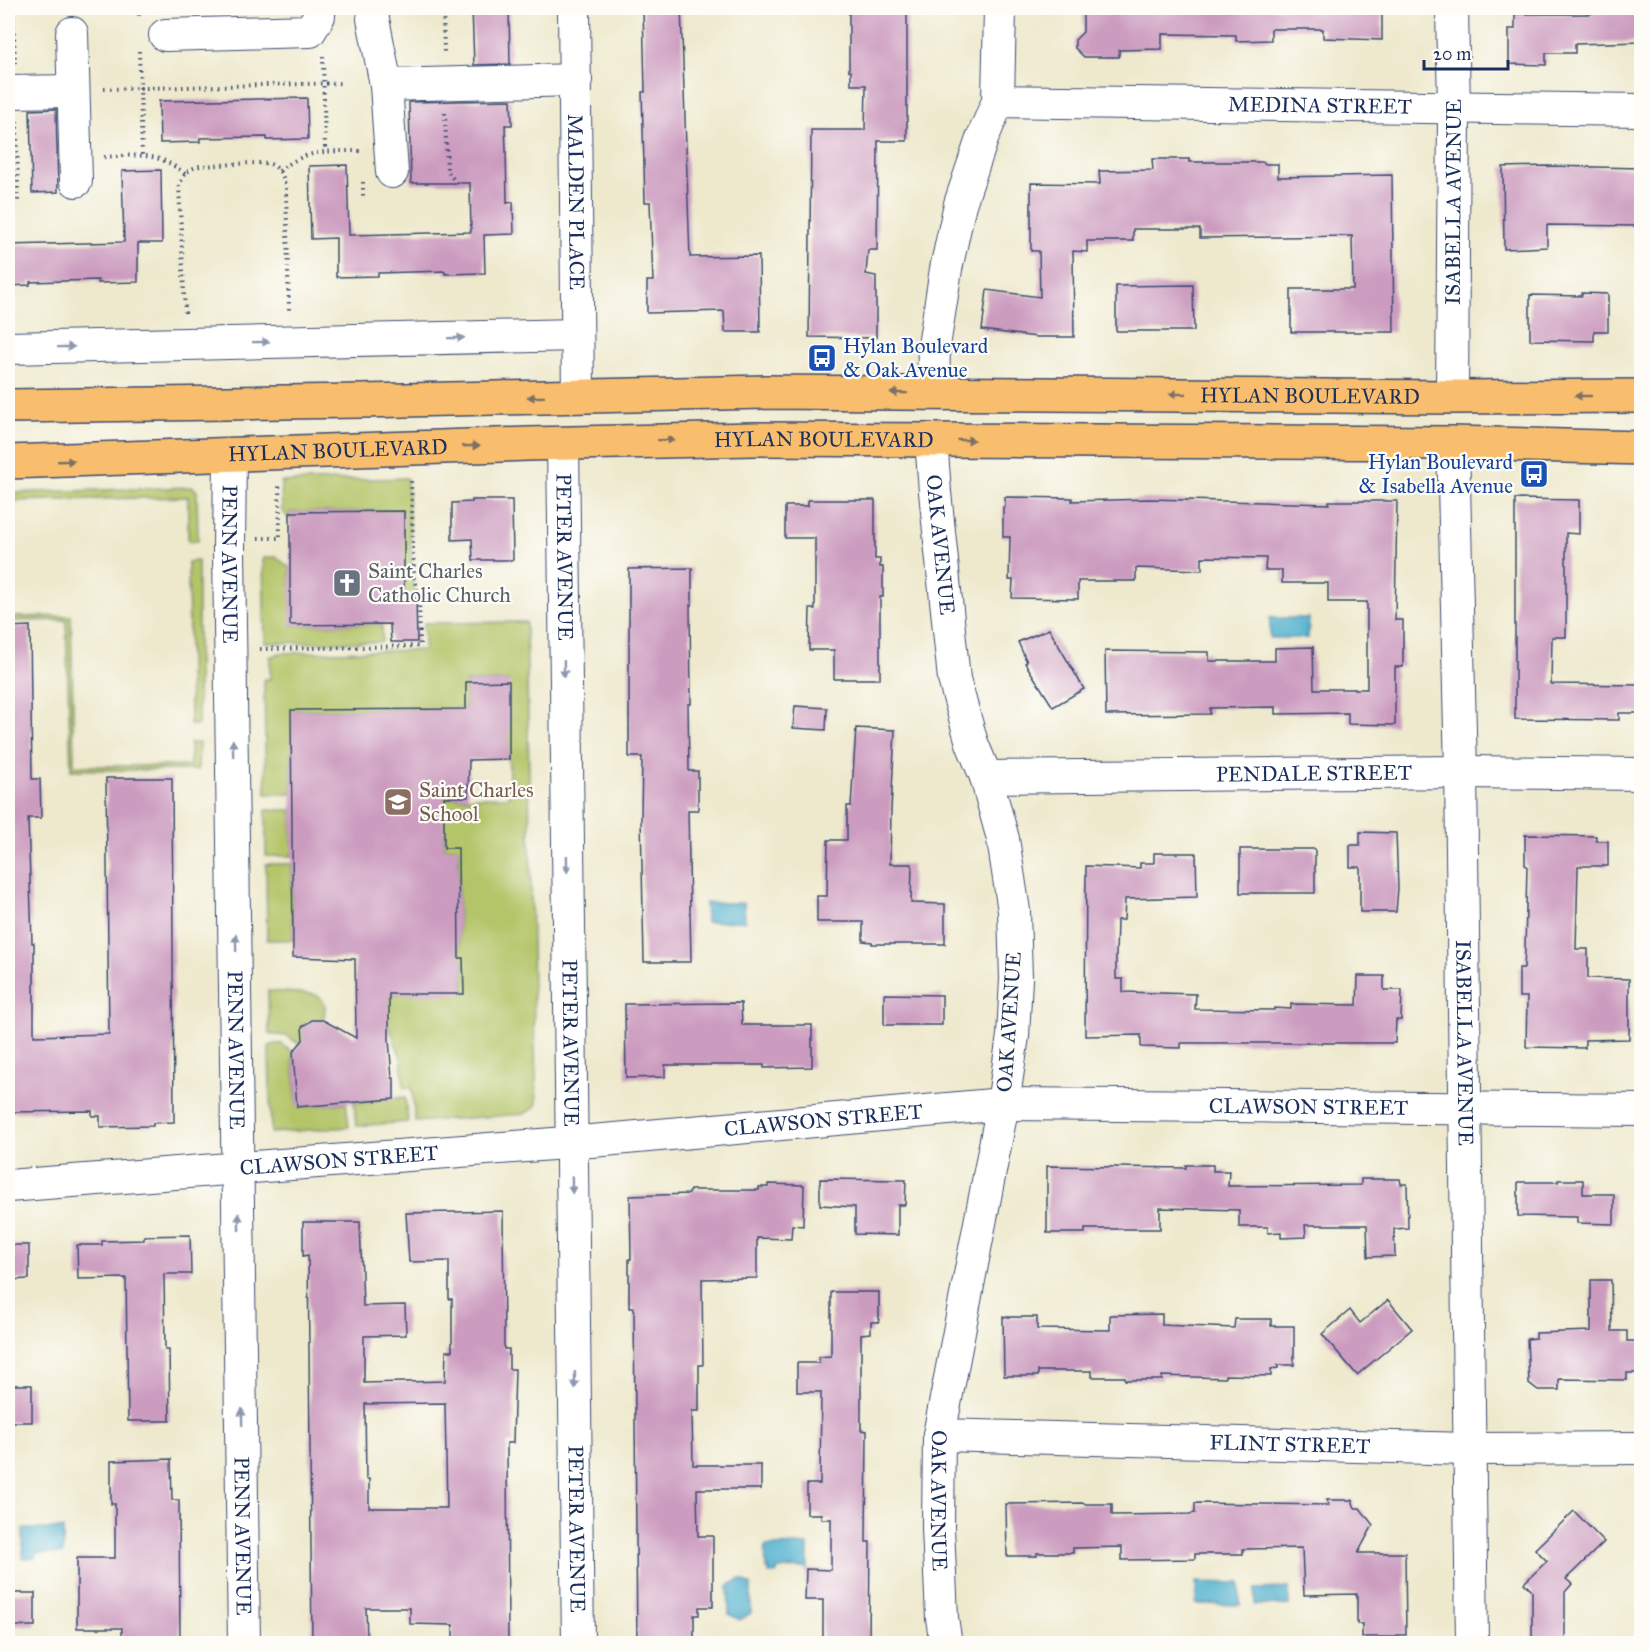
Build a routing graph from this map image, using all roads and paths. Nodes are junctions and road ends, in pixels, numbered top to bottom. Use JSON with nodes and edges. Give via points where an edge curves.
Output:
{"nodes":[{"id":1,"x":13,"y":8,"type":"edge"},
{"id":2,"x":139,"y":8,"type":"edge"},
{"id":3,"x":319,"y":8,"type":"edge"},
{"id":4,"x":574,"y":8,"type":"edge"},
{"id":5,"x":1000,"y":8,"type":"edge"},
{"id":6,"x":1452,"y":8,"type":"edge"},
{"id":7,"x":373,"y":19,"type":"dead end"},
{"id":8,"x":72,"y":33,"type":"dead end"},
{"id":9,"x":148,"y":36,"type":"junction"},
{"id":10,"x":322,"y":53,"type":"dead end"},
{"id":11,"x":576,"y":80,"type":"junction"},
{"id":12,"x":343,"y":83,"type":"dead end"},
{"id":13,"x":324,"y":84,"type":"junction"},
{"id":14,"x":386,"y":85,"type":"junction"},
{"id":15,"x":119,"y":89,"type":"dead end"},
{"id":16,"x":140,"y":89,"type":"junction"},
{"id":17,"x":74,"y":91,"type":"junction"},
{"id":18,"x":11,"y":92,"type":"edge"},
{"id":19,"x":998,"y":101,"type":"junction"},
{"id":20,"x":444,"y":105,"type":"dead end"},
{"id":21,"x":1454,"y":109,"type":"junction"},
{"id":22,"x":1641,"y":110,"type":"edge"},
{"id":23,"x":325,"y":151,"type":"junction"},
{"id":24,"x":368,"y":151,"type":"dead end"},
{"id":25,"x":142,"y":155,"type":"junction"},
{"id":26,"x":101,"y":157,"type":"dead end"},
{"id":27,"x":279,"y":171,"type":"junction"},
{"id":28,"x":392,"y":172,"type":"dead end"},
{"id":29,"x":185,"y":174,"type":"junction"},
{"id":30,"x":76,"y":181,"type":"dead end"},
{"id":31,"x":458,"y":185,"type":"dead end"},
{"id":32,"x":18,"y":202,"type":"dead end"},
{"id":33,"x":289,"y":310,"type":"dead end"},
{"id":34,"x":185,"y":313,"type":"dead end"},
{"id":35,"x":577,"y":335,"type":"junction"},
{"id":36,"x":8,"y":348,"type":"edge"},
{"id":37,"x":933,"y":393,"type":"junction"},
{"id":38,"x":578,"y":396,"type":"junction"},
{"id":39,"x":1641,"y":396,"type":"edge"},
{"id":40,"x":1452,"y":397,"type":"junction"},
{"id":41,"x":8,"y":406,"type":"edge"},
{"id":42,"x":932,"y":439,"type":"junction"},
{"id":43,"x":563,"y":443,"type":"junction"},
{"id":44,"x":1453,"y":443,"type":"junction"},
{"id":45,"x":1641,"y":448,"type":"edge"},
{"id":46,"x":230,"y":454,"type":"junction"},
{"id":47,"x":8,"y":462,"type":"edge"},
{"id":48,"x":410,"y":474,"type":"dead end"},
{"id":49,"x":279,"y":479,"type":"dead end"},
{"id":50,"x":256,"y":538,"type":"dead end"},
{"id":51,"x":257,"y":649,"type":"dead end"},
{"id":52,"x":1461,"y":772,"type":"junction"},
{"id":53,"x":1641,"y":774,"type":"edge"},
{"id":54,"x":986,"y":777,"type":"junction"},
{"id":55,"x":1003,"y":1104,"type":"junction"},
{"id":56,"x":1464,"y":1109,"type":"junction"},
{"id":57,"x":1641,"y":1110,"type":"edge"},
{"id":58,"x":572,"y":1143,"type":"junction"},
{"id":59,"x":239,"y":1168,"type":"junction"},
{"id":60,"x":8,"y":1186,"type":"edge"},
{"id":61,"x":939,"y":1435,"type":"junction"},
{"id":62,"x":1641,"y":1448,"type":"edge"},
{"id":63,"x":1468,"y":1449,"type":"junction"},
{"id":64,"x":244,"y":1644,"type":"edge"},
{"id":65,"x":578,"y":1644,"type":"edge"},
{"id":66,"x":946,"y":1644,"type":"edge"},
{"id":67,"x":1472,"y":1644,"type":"edge"}],
"edges":[{"from":1,"to":18,"type":"path"},
{"from":2,"to":9,"type":"path"},
{"from":3,"to":9,"type":"street","via":[[320,16],[310,31]]},
{"from":4,"to":11,"type":"street","name":"MALDEN PLACE"},
{"from":5,"to":19,"type":"street"},
{"from":6,"to":21,"type":"street","name":"ISABELLA AVENUE"},
{"from":7,"to":14,"type":"street"},
{"from":8,"to":17,"type":"street"},
{"from":9,"to":16,"type":"path"},
{"from":10,"to":13,"type":"path"},
{"from":11,"to":14,"type":"street"},
{"from":11,"to":35,"type":"street","name":"MALDEN PLACE"},
{"from":12,"to":13,"type":"path"},
{"from":13,"to":16,"type":"path"},
{"from":13,"to":23,"type":"path"},
{"from":14,"to":28,"type":"street"},
{"from":15,"to":16,"type":"path"},
{"from":16,"to":25,"type":"path"},
{"from":17,"to":18,"type":"street"},
{"from":17,"to":30,"type":"street"},
{"from":18,"to":32,"type":"path"},
{"from":19,"to":21,"type":"street","name":"MEDINA STREET"},
{"from":19,"to":37,"type":"street","via":[[960,204],[934,346]]},
{"from":20,"to":31,"type":"path","via":[[447,171]]},
{"from":21,"to":22,"type":"street","name":"MEDINA STREET"},
{"from":21,"to":40,"type":"street","name":"ISABELLA AVENUE"},
{"from":23,"to":24,"type":"path"},
{"from":23,"to":27,"type":"path","via":[[301,156]]},
{"from":25,"to":26,"type":"path"},
{"from":25,"to":29,"type":"path","via":[[167,161]]},
{"from":27,"to":29,"type":"path","via":[[269,164],[200,166]]},
{"from":27,"to":33,"type":"path","via":[[286,187]]},
{"from":29,"to":34,"type":"path","via":[[179,186]]},
{"from":36,"to":35,"type":"street","one_way":true},
{"from":35,"to":38,"type":"street","name":"MALDEN PLACE"},
{"from":37,"to":38,"type":"main road","name":"HYLAN BOULEVARD","one_way":true},
{"from":40,"to":37,"type":"main road","name":"HYLAN BOULEVARD","one_way":true},
{"from":38,"to":41,"type":"main road","name":"HYLAN BOULEVARD","one_way":true},
{"from":39,"to":40,"type":"main road","name":"HYLAN BOULEVARD","one_way":true},
{"from":43,"to":42,"type":"main road","name":"HYLAN BOULEVARD","one_way":true},
{"from":42,"to":44,"type":"main road","name":"HYLAN BOULEVARD","one_way":true},
{"from":42,"to":54,"type":"street","name":"OAK AVENUE","via":[[954,679]]},
{"from":46,"to":43,"type":"main road","name":"HYLAN BOULEVARD","one_way":true},
{"from":43,"to":58,"type":"street","name":"PETER AVENUE","one_way":true},
{"from":44,"to":45,"type":"main road","name":"HYLAN BOULEVARD"},
{"from":44,"to":52,"type":"street","name":"ISABELLA AVENUE"},
{"from":47,"to":46,"type":"main road","name":"HYLAN BOULEVARD","one_way":true},
{"from":59,"to":46,"type":"street","name":"PENN AVENUE","one_way":true},
{"from":48,"to":51,"type":"path","via":[[420,646]]},
{"from":49,"to":50,"type":"path","via":[[280,538]]},
{"from":52,"to":53,"type":"street","name":"PENDALE STREET"},
{"from":52,"to":54,"type":"street","name":"PENDALE STREET"},
{"from":52,"to":56,"type":"street","name":"ISABELLA AVENUE"},
{"from":54,"to":55,"type":"street","name":"OAK AVENUE","via":[[1003,839],[1014,911],[1013,1036]]},
{"from":55,"to":56,"type":"street","name":"CLAWSON STREET"},
{"from":55,"to":58,"type":"street","name":"CLAWSON STREET"},
{"from":55,"to":61,"type":"street","name":"OAK AVENUE"},
{"from":56,"to":57,"type":"street","name":"CLAWSON STREET"},
{"from":56,"to":63,"type":"street","name":"ISABELLA AVENUE"},
{"from":58,"to":59,"type":"street","name":"CLAWSON STREET"},
{"from":58,"to":65,"type":"street","name":"PETER AVENUE","one_way":true},
{"from":59,"to":60,"type":"street","name":"CLAWSON STREET"},
{"from":64,"to":59,"type":"street","name":"PENN AVENUE","one_way":true},
{"from":61,"to":63,"type":"street","name":"FLINT STREET"},
{"from":61,"to":66,"type":"street","name":"OAK AVENUE","via":[[938,1528]]},
{"from":62,"to":63,"type":"street","name":"FLINT STREET"},
{"from":63,"to":67,"type":"street","name":"ISABELLA AVENUE"}]}
